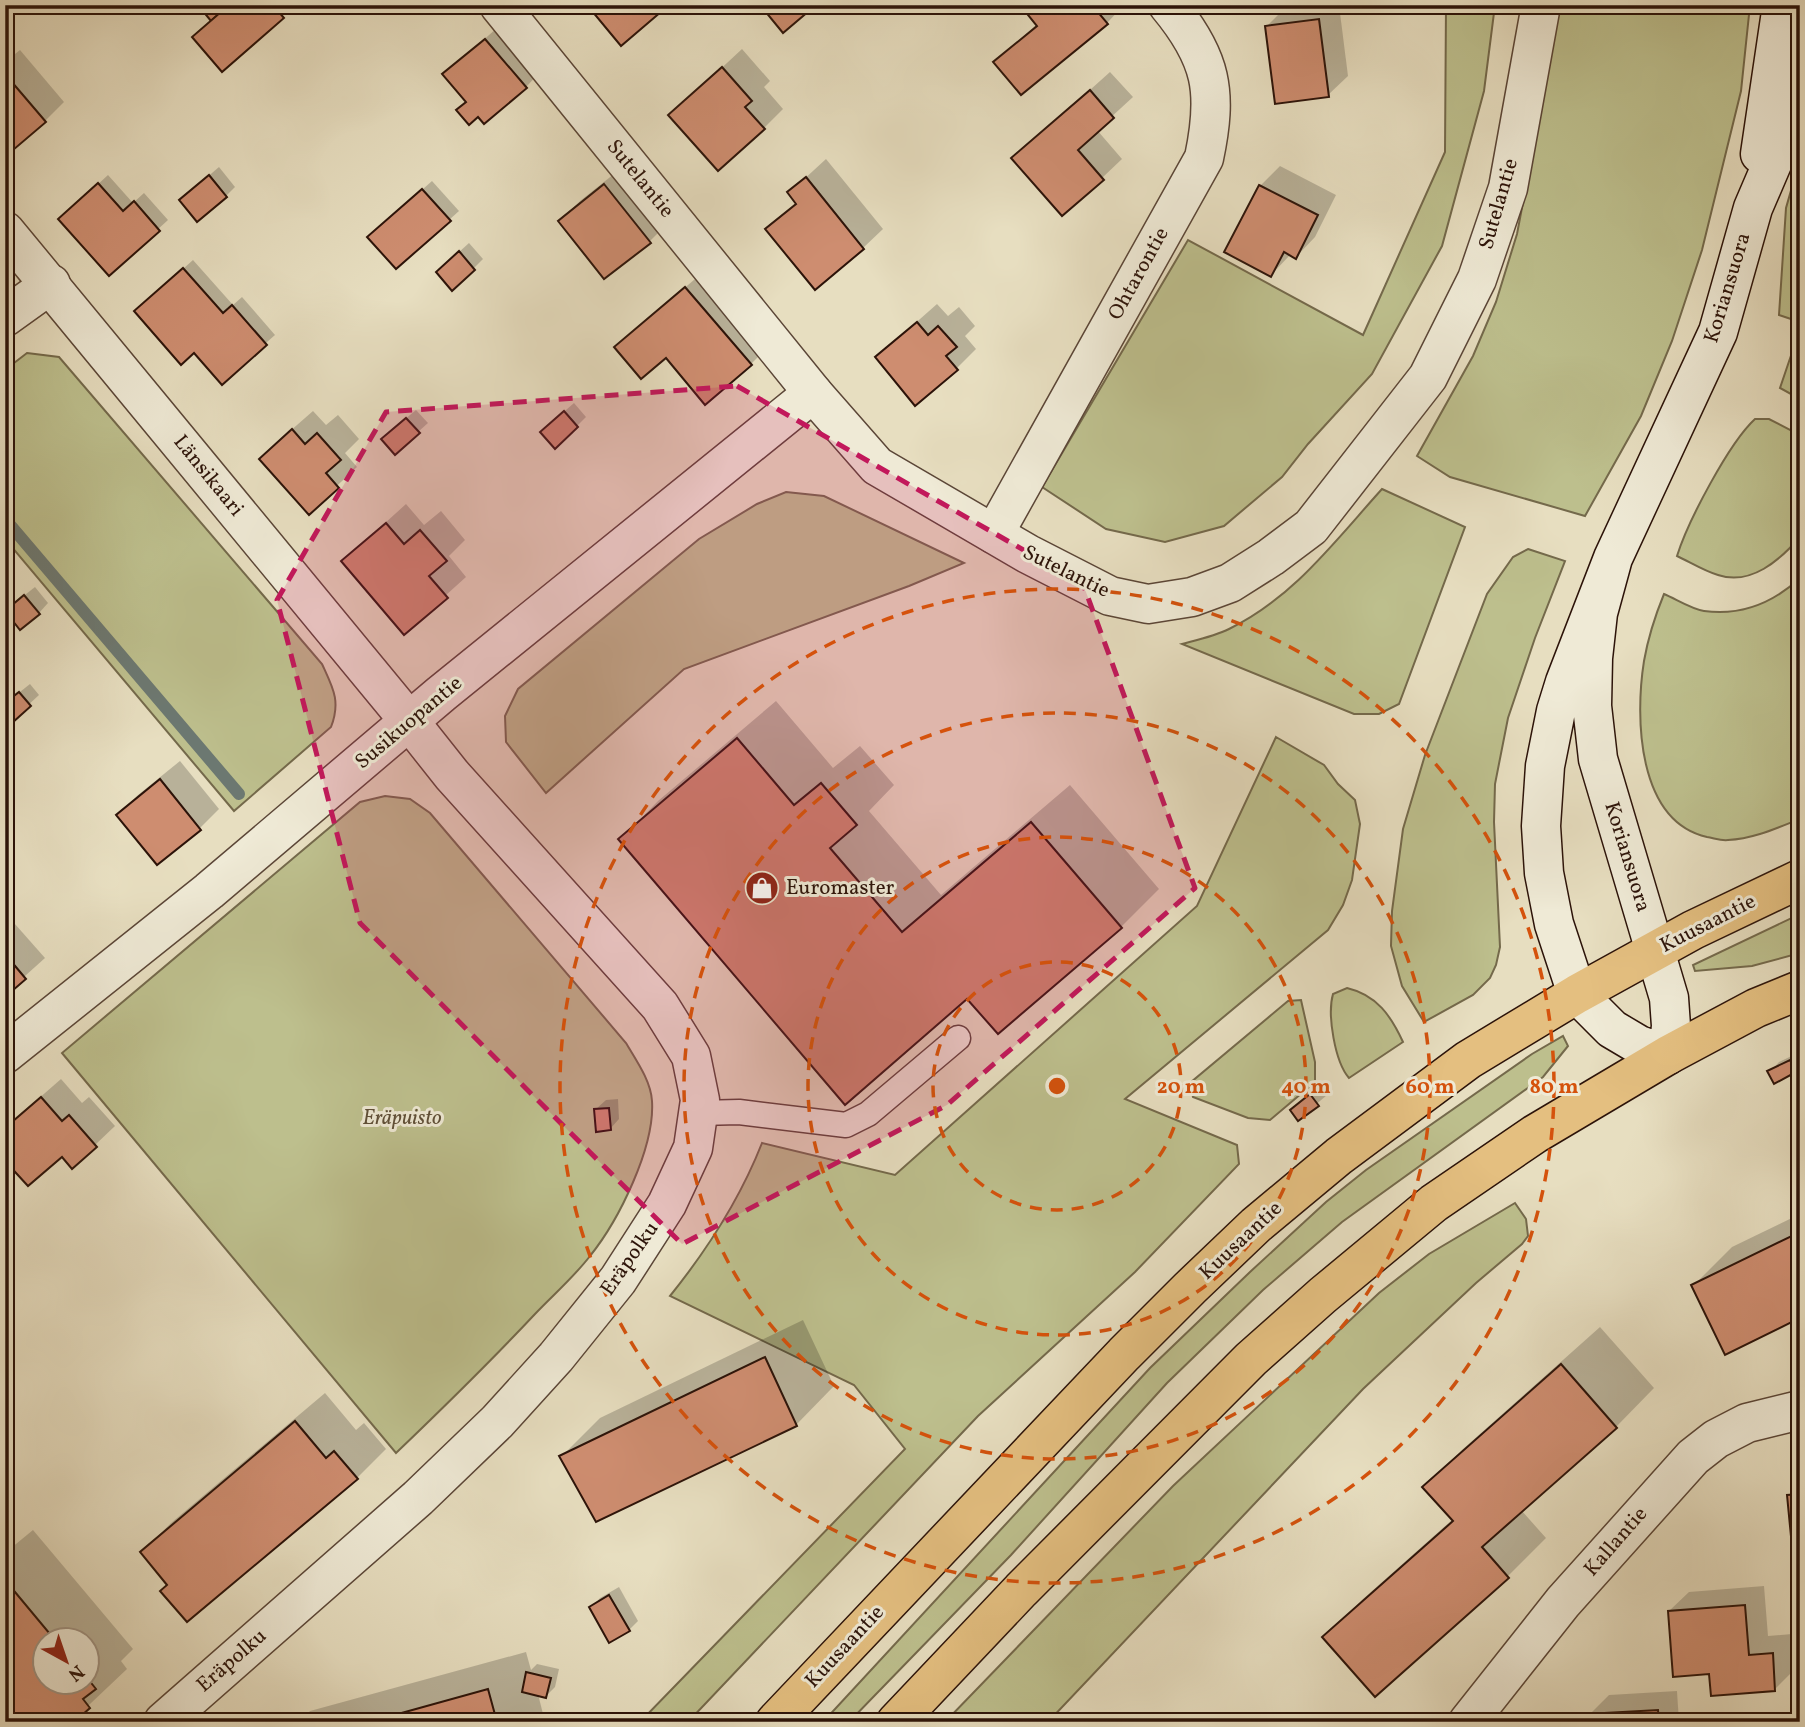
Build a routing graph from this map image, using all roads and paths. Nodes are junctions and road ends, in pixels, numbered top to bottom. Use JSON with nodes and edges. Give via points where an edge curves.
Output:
{"nodes":[{"id":1,"x":499,"y":5,"type":"edge"},
{"id":2,"x":1168,"y":5,"type":"edge"},
{"id":3,"x":1541,"y":5,"type":"edge"},
{"id":4,"x":1782,"y":5,"type":"edge"},
{"id":5,"x":1800,"y":86,"type":"edge"},
{"id":6,"x":1753,"y":208,"type":"junction"},
{"id":7,"x":5,"y":231,"type":"edge"},
{"id":8,"x":51,"y":284,"type":"junction"},
{"id":9,"x":5,"y":317,"type":"edge"},
{"id":10,"x":813,"y":393,"type":"junction"},
{"id":11,"x":994,"y":534,"type":"junction"},
{"id":12,"x":1614,"y":558,"type":"junction"},
{"id":13,"x":410,"y":722,"type":"junction"},
{"id":14,"x":1800,"y":879,"type":"edge"},
{"id":15,"x":1656,"y":950,"type":"junction"},
{"id":16,"x":1800,"y":989,"type":"edge"},
{"id":17,"x":1577,"y":994,"type":"junction"},
{"id":18,"x":958,"y":1038,"type":"dead end"},
{"id":19,"x":5,"y":1054,"type":"edge"},
{"id":20,"x":1668,"y":1055,"type":"junction"},
{"id":21,"x":699,"y":1113,"type":"junction"},
{"id":22,"x":1800,"y":1410,"type":"edge"},
{"id":23,"x":163,"y":1722,"type":"edge"},
{"id":24,"x":775,"y":1722,"type":"edge"},
{"id":25,"x":897,"y":1722,"type":"edge"},
{"id":26,"x":1468,"y":1722,"type":"edge"}],
"edges":[{"from":1,"to":10,"type":"street","name":"Sutelantie"},
{"from":2,"to":11,"type":"street","name":"Ohtarontie","via":[[1198,50],[1211,83],[1211,122],[1204,158]]},
{"from":3,"to":11,"type":"street","name":"Sutelantie","via":[[1508,188],[1477,279],[1429,377],[1311,527],[1230,583],[1192,597],[1148,604],[1110,596]]},
{"from":4,"to":6,"type":"street","name":"Koriansuora"},
{"from":5,"to":6,"type":"street","name":"Koriansuora"},
{"from":6,"to":12,"type":"street","name":"Koriansuora","via":[[1717,332]]},
{"from":7,"to":8,"type":"street","name":"Länsikaari"},
{"from":8,"to":9,"type":"street"},
{"from":8,"to":13,"type":"street","name":"Länsikaari"},
{"from":10,"to":11,"type":"street","name":"Sutelantie","via":[[877,466]]},
{"from":10,"to":13,"type":"street","name":"Susikuopantie"},
{"from":12,"to":15,"type":"street","name":"Koriansuora","via":[[1598,613],[1591,706],[1601,771]]},
{"from":12,"to":17,"type":"street","name":"Koriansuora","via":[[1565,682],[1545,766],[1544,873],[1554,924]]},
{"from":13,"to":19,"type":"street","name":"Susikuopantie"},
{"from":13,"to":21,"type":"street","name":"Eräpolku","via":[[660,1006],[691,1056]]},
{"from":14,"to":15,"type":"main road","name":"Kuusaantie"},
{"from":15,"to":17,"type":"main road","name":"Kuusaantie"},
{"from":15,"to":20,"type":"street","name":"Koriansuora","via":[[1669,998]]},
{"from":16,"to":20,"type":"main road"},
{"from":17,"to":20,"type":"street","name":"Koriansuora","via":[[1612,1028],[1639,1045]]},
{"from":17,"to":24,"type":"main road","name":"Kuusaantie","via":[[1468,1060],[1256,1225],[1124,1354]]},
{"from":18,"to":21,"type":"lane","via":[[868,1114],[846,1125],[739,1112]]},
{"from":20,"to":25,"type":"main road","via":[[1535,1134],[1434,1203],[1323,1295],[1135,1474]]},
{"from":21,"to":23,"type":"street","name":"Eräpolku","via":[[693,1148],[667,1204],[618,1280],[556,1357],[418,1498]]},
{"from":22,"to":26,"type":"street","name":"Kallantie","via":[[1747,1423],[1693,1457],[1563,1602]]}]}
